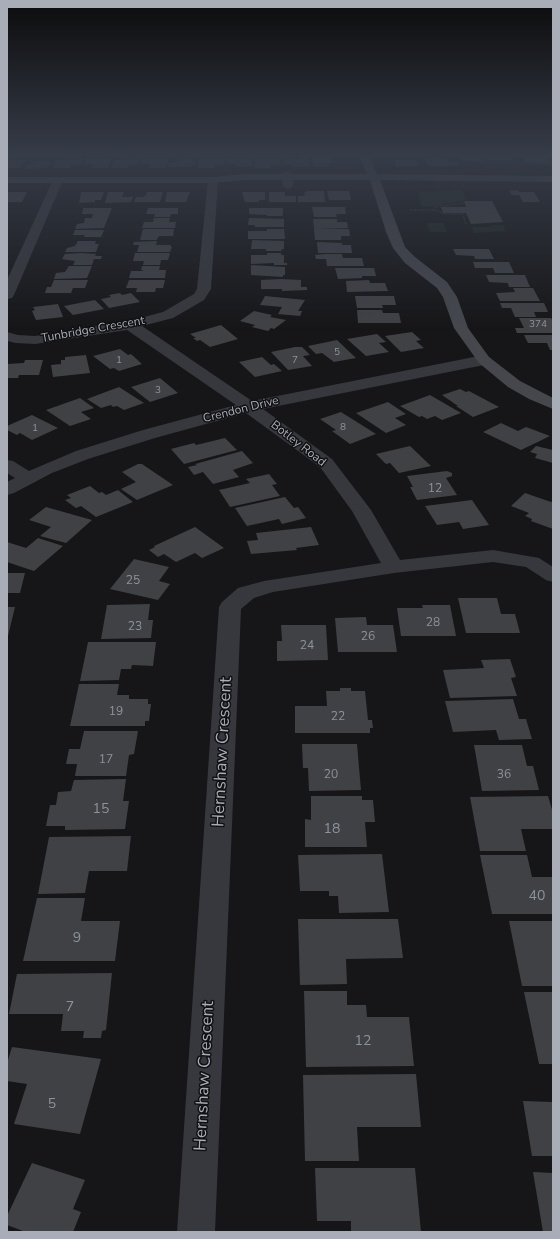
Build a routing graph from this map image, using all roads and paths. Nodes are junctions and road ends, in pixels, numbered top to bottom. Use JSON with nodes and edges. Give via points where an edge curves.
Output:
{"nodes":[{"id":1,"x":43,"y":214,"type":"edge"},
{"id":2,"x":214,"y":214,"type":"edge"},
{"id":3,"x":386,"y":214,"type":"edge"},
{"id":4,"x":445,"y":214,"type":"edge"},
{"id":5,"x":466,"y":225,"type":"dead end"},
{"id":6,"x":7,"y":295,"type":"edge"},
{"id":7,"x":130,"y":325,"type":"junction"},
{"id":8,"x":7,"y":336,"type":"edge"},
{"id":9,"x":484,"y":360,"type":"junction"},
{"id":10,"x":553,"y":404,"type":"edge"},
{"id":11,"x":249,"y":407,"type":"junction"},
{"id":12,"x":7,"y":465,"type":"edge"},
{"id":13,"x":28,"y":478,"type":"junction"},
{"id":14,"x":7,"y":489,"type":"edge"},
{"id":15,"x":394,"y":567,"type":"junction"},
{"id":16,"x":553,"y":576,"type":"edge"},
{"id":17,"x":196,"y":1232,"type":"edge"}],
"edges":[{"from":1,"to":6,"type":"street"},
{"from":2,"to":7,"type":"street","name":"Tunbridge Crescent","via":[[204,289],[198,298],[168,315]]},
{"from":3,"to":9,"type":"street","via":[[399,248],[442,285],[450,297],[460,328]]},
{"from":4,"to":5,"type":"path","via":[[462,214]]},
{"from":7,"to":8,"type":"street","name":"Tunbridge Crescent","via":[[35,340]]},
{"from":7,"to":11,"type":"street","name":"Botley Road"},
{"from":9,"to":10,"type":"street","via":[[514,384]]},
{"from":9,"to":11,"type":"street","name":"Crendon Drive"},
{"from":11,"to":13,"type":"street","name":"Crendon Drive","via":[[82,455]]},
{"from":11,"to":15,"type":"street","name":"Botley Road","via":[[326,463],[361,510]]},
{"from":12,"to":13,"type":"street"},
{"from":13,"to":14,"type":"street","name":"Crendon Drive"},
{"from":15,"to":16,"type":"street","name":"Hernshaw Crescent","via":[[493,556],[532,562]]},
{"from":15,"to":17,"type":"street","name":"Hernshaw Crescent","via":[[271,586],[246,593],[230,607]]}]}
